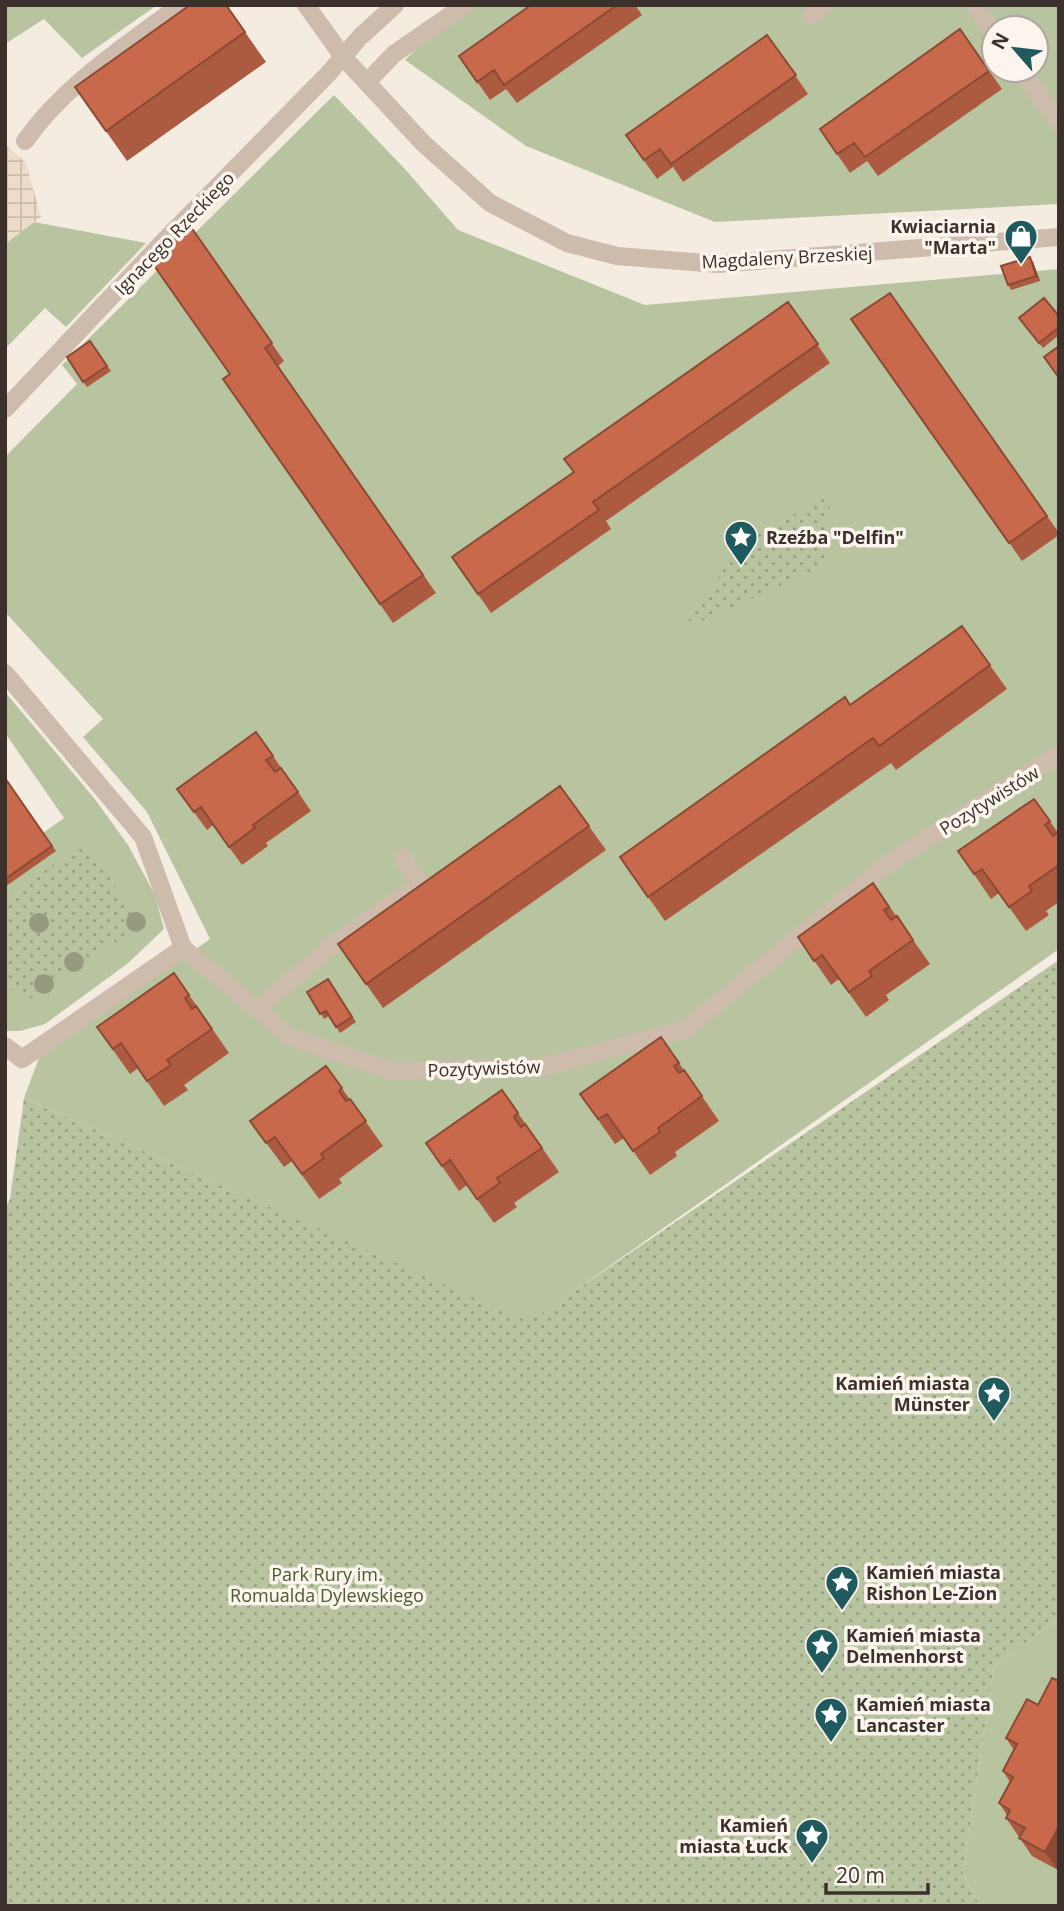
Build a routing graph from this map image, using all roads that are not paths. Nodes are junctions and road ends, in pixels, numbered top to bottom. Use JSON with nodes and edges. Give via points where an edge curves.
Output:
{"nodes":[{"id":1,"x":180,"y":5,"type":"edge"},
{"id":2,"x":306,"y":5,"type":"edge"},
{"id":3,"x":395,"y":5,"type":"edge"},
{"id":4,"x":465,"y":5,"type":"edge"},
{"id":5,"x":344,"y":58,"type":"junction"},
{"id":6,"x":367,"y":82,"type":"junction"},
{"id":7,"x":1031,"y":84,"type":"edge"},
{"id":8,"x":1059,"y":123,"type":"edge"},
{"id":9,"x":25,"y":141,"type":"dead end"},
{"id":10,"x":1059,"y":237,"type":"edge"},
{"id":11,"x":5,"y":409,"type":"edge"},
{"id":12,"x":5,"y":673,"type":"edge"},
{"id":13,"x":1059,"y":754,"type":"edge"},
{"id":14,"x":402,"y":858,"type":"dead end"},
{"id":15,"x":183,"y":948,"type":"junction"},
{"id":16,"x":259,"y":1008,"type":"junction"},
{"id":17,"x":5,"y":1046,"type":"edge"}],
"edges":[{"from":1,"to":9,"type":"street","via":[[96,68],[40,120]]},
{"from":2,"to":5,"type":"street","name":"Magdaleny Brzeskiej"},
{"from":3,"to":5,"type":"street"},
{"from":4,"to":6,"type":"street","via":[[394,54]]},
{"from":5,"to":6,"type":"street","name":"Magdaleny Brzeskiej"},
{"from":5,"to":11,"type":"street","name":"Ignacego Rzeckiego"},
{"from":6,"to":10,"type":"street","name":"Magdaleny Brzeskiej","via":[[423,143],[490,203],[567,243],[617,256],[718,264]]},
{"from":7,"to":8,"type":"street"},
{"from":12,"to":15,"type":"street","via":[[143,837]]},
{"from":13,"to":16,"type":"street","name":"Pozytywistów","via":[[889,863],[686,1029],[543,1067],[393,1071],[292,1038]]},
{"from":14,"to":16,"type":"street","via":[[420,884],[331,946]]},
{"from":15,"to":16,"type":"street","name":"Pozytywistów"},
{"from":15,"to":17,"type":"street","via":[[22,1059]]}]}
